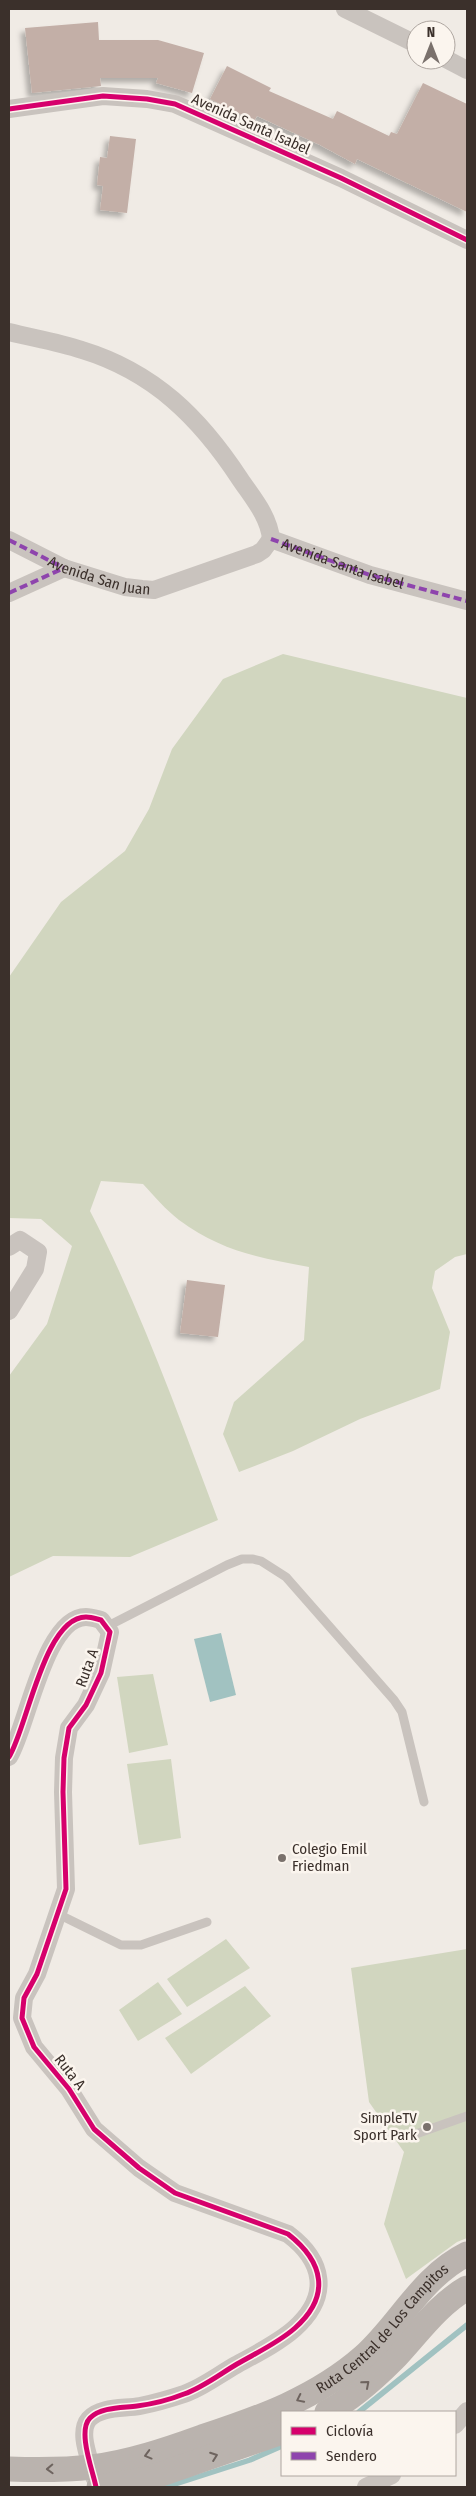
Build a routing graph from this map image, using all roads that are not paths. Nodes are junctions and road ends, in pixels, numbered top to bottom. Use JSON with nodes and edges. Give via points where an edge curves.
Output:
{"nodes":[{"id":1,"x":345,"y":9,"type":"edge"},
{"id":2,"x":406,"y":39,"type":"edge"},
{"id":3,"x":9,"y":109,"type":"edge"},
{"id":4,"x":467,"y":240,"type":"edge"},
{"id":5,"x":9,"y":332,"type":"edge"},
{"id":6,"x":271,"y":539,"type":"junction"},
{"id":7,"x":9,"y":540,"type":"edge"},
{"id":8,"x":64,"y":568,"type":"junction"},
{"id":9,"x":9,"y":594,"type":"edge"},
{"id":10,"x":467,"y":601,"type":"edge"},
{"id":11,"x":9,"y":1247,"type":"edge"},
{"id":12,"x":9,"y":1311,"type":"edge"},
{"id":13,"x":108,"y":1626,"type":"junction"},
{"id":14,"x":9,"y":1757,"type":"edge"},
{"id":15,"x":424,"y":1802,"type":"dead end"},
{"id":16,"x":58,"y":1914,"type":"junction"},
{"id":17,"x":207,"y":1922,"type":"dead end"},
{"id":18,"x":467,"y":2116,"type":"edge"},
{"id":19,"x":414,"y":2135,"type":"dead end"},
{"id":20,"x":467,"y":2254,"type":"edge"},
{"id":21,"x":467,"y":2288,"type":"edge"},
{"id":22,"x":328,"y":2411,"type":"edge"},
{"id":23,"x":467,"y":2411,"type":"edge"},
{"id":24,"x":456,"y":2424,"type":"edge"},
{"id":25,"x":281,"y":2432,"type":"edge"},
{"id":26,"x":9,"y":2469,"type":"edge"},
{"id":27,"x":390,"y":2476,"type":"edge"},
{"id":28,"x":96,"y":2480,"type":"edge"},
{"id":29,"x":366,"y":2487,"type":"edge"}],
"edges":[{"from":1,"to":2,"type":"street"},
{"from":3,"to":4,"type":"street","name":"Avenida Santa Isabel","via":[[103,96],[175,104],[341,178]]},
{"from":5,"to":6,"type":"street","name":"Avenida Santa Isabel","via":[[83,350],[152,381],[218,446],[267,521]]},
{"from":6,"to":8,"type":"street","name":"Avenida San Juan","via":[[257,554],[154,590],[126,587]]},
{"from":6,"to":10,"type":"street","name":"Avenida Santa Isabel","via":[[370,575]]},
{"from":7,"to":8,"type":"street","name":"Avenida San Juan"},
{"from":8,"to":9,"type":"street"},
{"from":11,"to":12,"type":"street","via":[[20,1240],[38,1252],[35,1269]]},
{"from":13,"to":14,"type":"street","via":[[101,1620],[85,1617],[73,1621],[61,1633],[48,1653]]},
{"from":13,"to":15,"type":"lane","via":[[227,1564],[242,1558],[261,1561],[286,1577],[394,1700],[402,1712]]},
{"from":13,"to":16,"type":"street","name":"Ruta A","via":[[110,1632],[101,1673],[86,1705],[70,1728],[64,1758],[66,1889]]},
{"from":16,"to":17,"type":"lane","via":[[121,1945],[141,1945]]},
{"from":16,"to":28,"type":"street","name":"Ruta A","via":[[37,1974],[24,1998],[22,2018],[34,2047],[68,2089],[94,2129],[139,2168],[175,2193],[288,2234],[313,2258],[319,2273],[318,2290],[306,2315],[294,2329],[266,2347],[186,2394],[100,2412],[90,2418],[84,2428],[84,2439]]},
{"from":18,"to":19,"type":"lane"},
{"from":20,"to":28,"type":"main road","name":"Ruta Central de Los Campitos","one_way":true,"via":[[428,2280],[373,2347],[314,2392],[270,2414],[148,2455]]},
{"from":22,"to":21,"type":"main road","name":"Ruta Central de Los Campitos","one_way":true,"via":[[354,2394],[387,2365],[428,2321]]},
{"from":23,"to":24,"type":"street"},
{"from":28,"to":25,"type":"main road","name":"Ruta Central de Los Campitos","one_way":true,"via":[[147,2479]]},
{"from":28,"to":26,"type":"main road","name":"Ruta Central de Los Campitos","one_way":true},
{"from":27,"to":29,"type":"street"}]}
